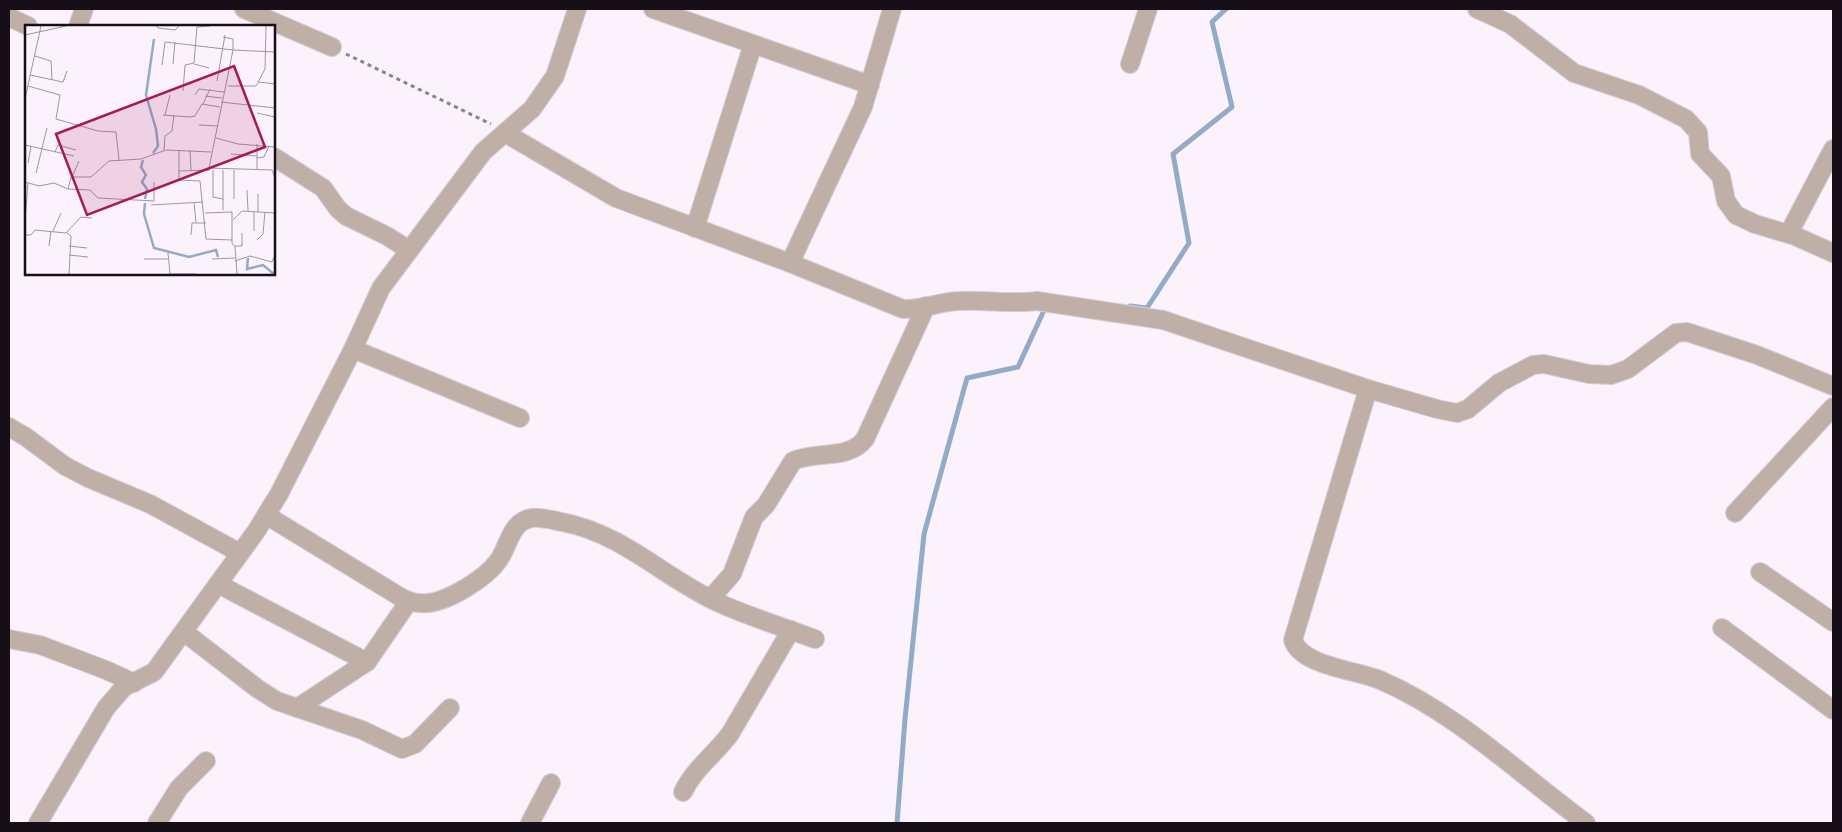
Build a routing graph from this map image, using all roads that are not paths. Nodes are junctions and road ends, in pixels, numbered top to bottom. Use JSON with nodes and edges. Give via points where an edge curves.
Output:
{"nodes":[{"id":1,"x":84,"y":9,"type":"edge"},
{"id":2,"x":244,"y":9,"type":"edge"},
{"id":3,"x":577,"y":9,"type":"edge"},
{"id":4,"x":653,"y":9,"type":"edge"},
{"id":5,"x":892,"y":9,"type":"edge"},
{"id":6,"x":1148,"y":9,"type":"edge"},
{"id":7,"x":1477,"y":9,"type":"edge"},
{"id":8,"x":9,"y":16,"type":"edge"},
{"id":9,"x":26,"y":25,"type":"edge"},
{"id":10,"x":78,"y":25,"type":"edge"},
{"id":11,"x":753,"y":44,"type":"junction"},
{"id":12,"x":332,"y":47,"type":"road end"},
{"id":13,"x":1130,"y":64,"type":"dead end"},
{"id":14,"x":870,"y":85,"type":"junction"},
{"id":15,"x":505,"y":133,"type":"junction"},
{"id":16,"x":1833,"y":149,"type":"edge"},
{"id":17,"x":275,"y":158,"type":"edge"},
{"id":18,"x":696,"y":228,"type":"junction"},
{"id":19,"x":1789,"y":233,"type":"junction"},
{"id":20,"x":409,"y":250,"type":"junction"},
{"id":21,"x":1833,"y":253,"type":"edge"},
{"id":22,"x":790,"y":263,"type":"junction"},
{"id":23,"x":926,"y":306,"type":"junction"},
{"id":24,"x":354,"y":349,"type":"junction"},
{"id":25,"x":1833,"y":386,"type":"edge"},
{"id":26,"x":1368,"y":389,"type":"junction"},
{"id":27,"x":1833,"y":407,"type":"edge"},
{"id":28,"x":520,"y":418,"type":"dead end"},
{"id":29,"x":9,"y":427,"type":"edge"},
{"id":30,"x":1735,"y":513,"type":"dead end"},
{"id":31,"x":266,"y":516,"type":"junction"},
{"id":32,"x":240,"y":553,"type":"junction"},
{"id":33,"x":1760,"y":572,"type":"dead end"},
{"id":34,"x":218,"y":584,"type":"junction"},
{"id":35,"x":711,"y":598,"type":"junction"},
{"id":36,"x":409,"y":601,"type":"junction"},
{"id":37,"x":1833,"y":622,"type":"edge"},
{"id":38,"x":1722,"y":628,"type":"dead end"},
{"id":39,"x":791,"y":630,"type":"junction"},
{"id":40,"x":184,"y":632,"type":"junction"},
{"id":41,"x":9,"y":639,"type":"edge"},
{"id":42,"x":815,"y":639,"type":"dead end"},
{"id":43,"x":367,"y":662,"type":"junction"},
{"id":44,"x":134,"y":683,"type":"junction"},
{"id":45,"x":297,"y":708,"type":"junction"},
{"id":46,"x":450,"y":708,"type":"dead end"},
{"id":47,"x":1833,"y":710,"type":"edge"},
{"id":48,"x":206,"y":761,"type":"dead end"},
{"id":49,"x":551,"y":783,"type":"dead end"},
{"id":50,"x":682,"y":792,"type":"dead end"},
{"id":51,"x":38,"y":823,"type":"edge"},
{"id":52,"x":157,"y":823,"type":"edge"},
{"id":53,"x":530,"y":823,"type":"edge"},
{"id":54,"x":1586,"y":823,"type":"edge"}],
"edges":[{"from":1,"to":10,"type":"street"},
{"from":2,"to":12,"type":"street"},
{"from":3,"to":15,"type":"street","via":[[555,76],[532,109]]},
{"from":4,"to":11,"type":"street"},
{"from":5,"to":14,"type":"street"},
{"from":6,"to":13,"type":"street"},
{"from":7,"to":19,"type":"street","via":[[1510,24],[1574,73],[1639,95],[1686,119],[1698,132],[1700,154],[1721,176],[1729,208],[1744,219]]},
{"from":8,"to":9,"type":"street"},
{"from":11,"to":14,"type":"street"},
{"from":11,"to":18,"type":"street"},
{"from":14,"to":22,"type":"street","via":[[863,107]]},
{"from":15,"to":18,"type":"street","via":[[616,198]]},
{"from":15,"to":20,"type":"street","via":[[483,152]]},
{"from":16,"to":19,"type":"street"},
{"from":17,"to":20,"type":"street","via":[[323,188],[346,216]]},
{"from":18,"to":22,"type":"street"},
{"from":19,"to":21,"type":"street"},
{"from":20,"to":24,"type":"street","via":[[381,288]]},
{"from":22,"to":23,"type":"street","via":[[903,309]]},
{"from":23,"to":26,"type":"street","via":[[960,301],[1038,301],[1163,320]]},
{"from":23,"to":35,"type":"street","via":[[865,439],[858,448],[848,452],[800,457],[793,461],[766,505],[754,517],[732,574]]},
{"from":24,"to":28,"type":"street"},
{"from":24,"to":31,"type":"street"},
{"from":25,"to":26,"type":"street","via":[[1774,361],[1687,332],[1676,332],[1628,369],[1611,375],[1533,365],[1499,383],[1468,409],[1457,413]]},
{"from":26,"to":54,"type":"street","via":[[1293,640],[1296,648],[1314,660],[1378,679],[1428,706],[1476,738]]},
{"from":27,"to":30,"type":"street"},
{"from":29,"to":32,"type":"street","via":[[73,470],[150,504]]},
{"from":31,"to":32,"type":"street"},
{"from":31,"to":36,"type":"street"},
{"from":32,"to":34,"type":"street"},
{"from":33,"to":37,"type":"street"},
{"from":34,"to":40,"type":"street"},
{"from":34,"to":43,"type":"street"},
{"from":35,"to":36,"type":"street","via":[[596,531],[537,518],[523,521],[515,528],[494,567],[462,590],[437,601]]},
{"from":35,"to":39,"type":"street"},
{"from":36,"to":43,"type":"street"},
{"from":38,"to":47,"type":"street"},
{"from":39,"to":42,"type":"street"},
{"from":39,"to":50,"type":"street","via":[[730,734]]},
{"from":40,"to":44,"type":"street","via":[[154,672]]},
{"from":40,"to":45,"type":"street","via":[[258,689]]},
{"from":41,"to":44,"type":"street","via":[[40,645]]},
{"from":43,"to":45,"type":"street"},
{"from":44,"to":51,"type":"street","via":[[124,687],[106,708]]},
{"from":45,"to":46,"type":"street","via":[[362,730],[402,749],[415,744]]},
{"from":48,"to":52,"type":"street","via":[[180,788]]},
{"from":49,"to":53,"type":"street"}]}
